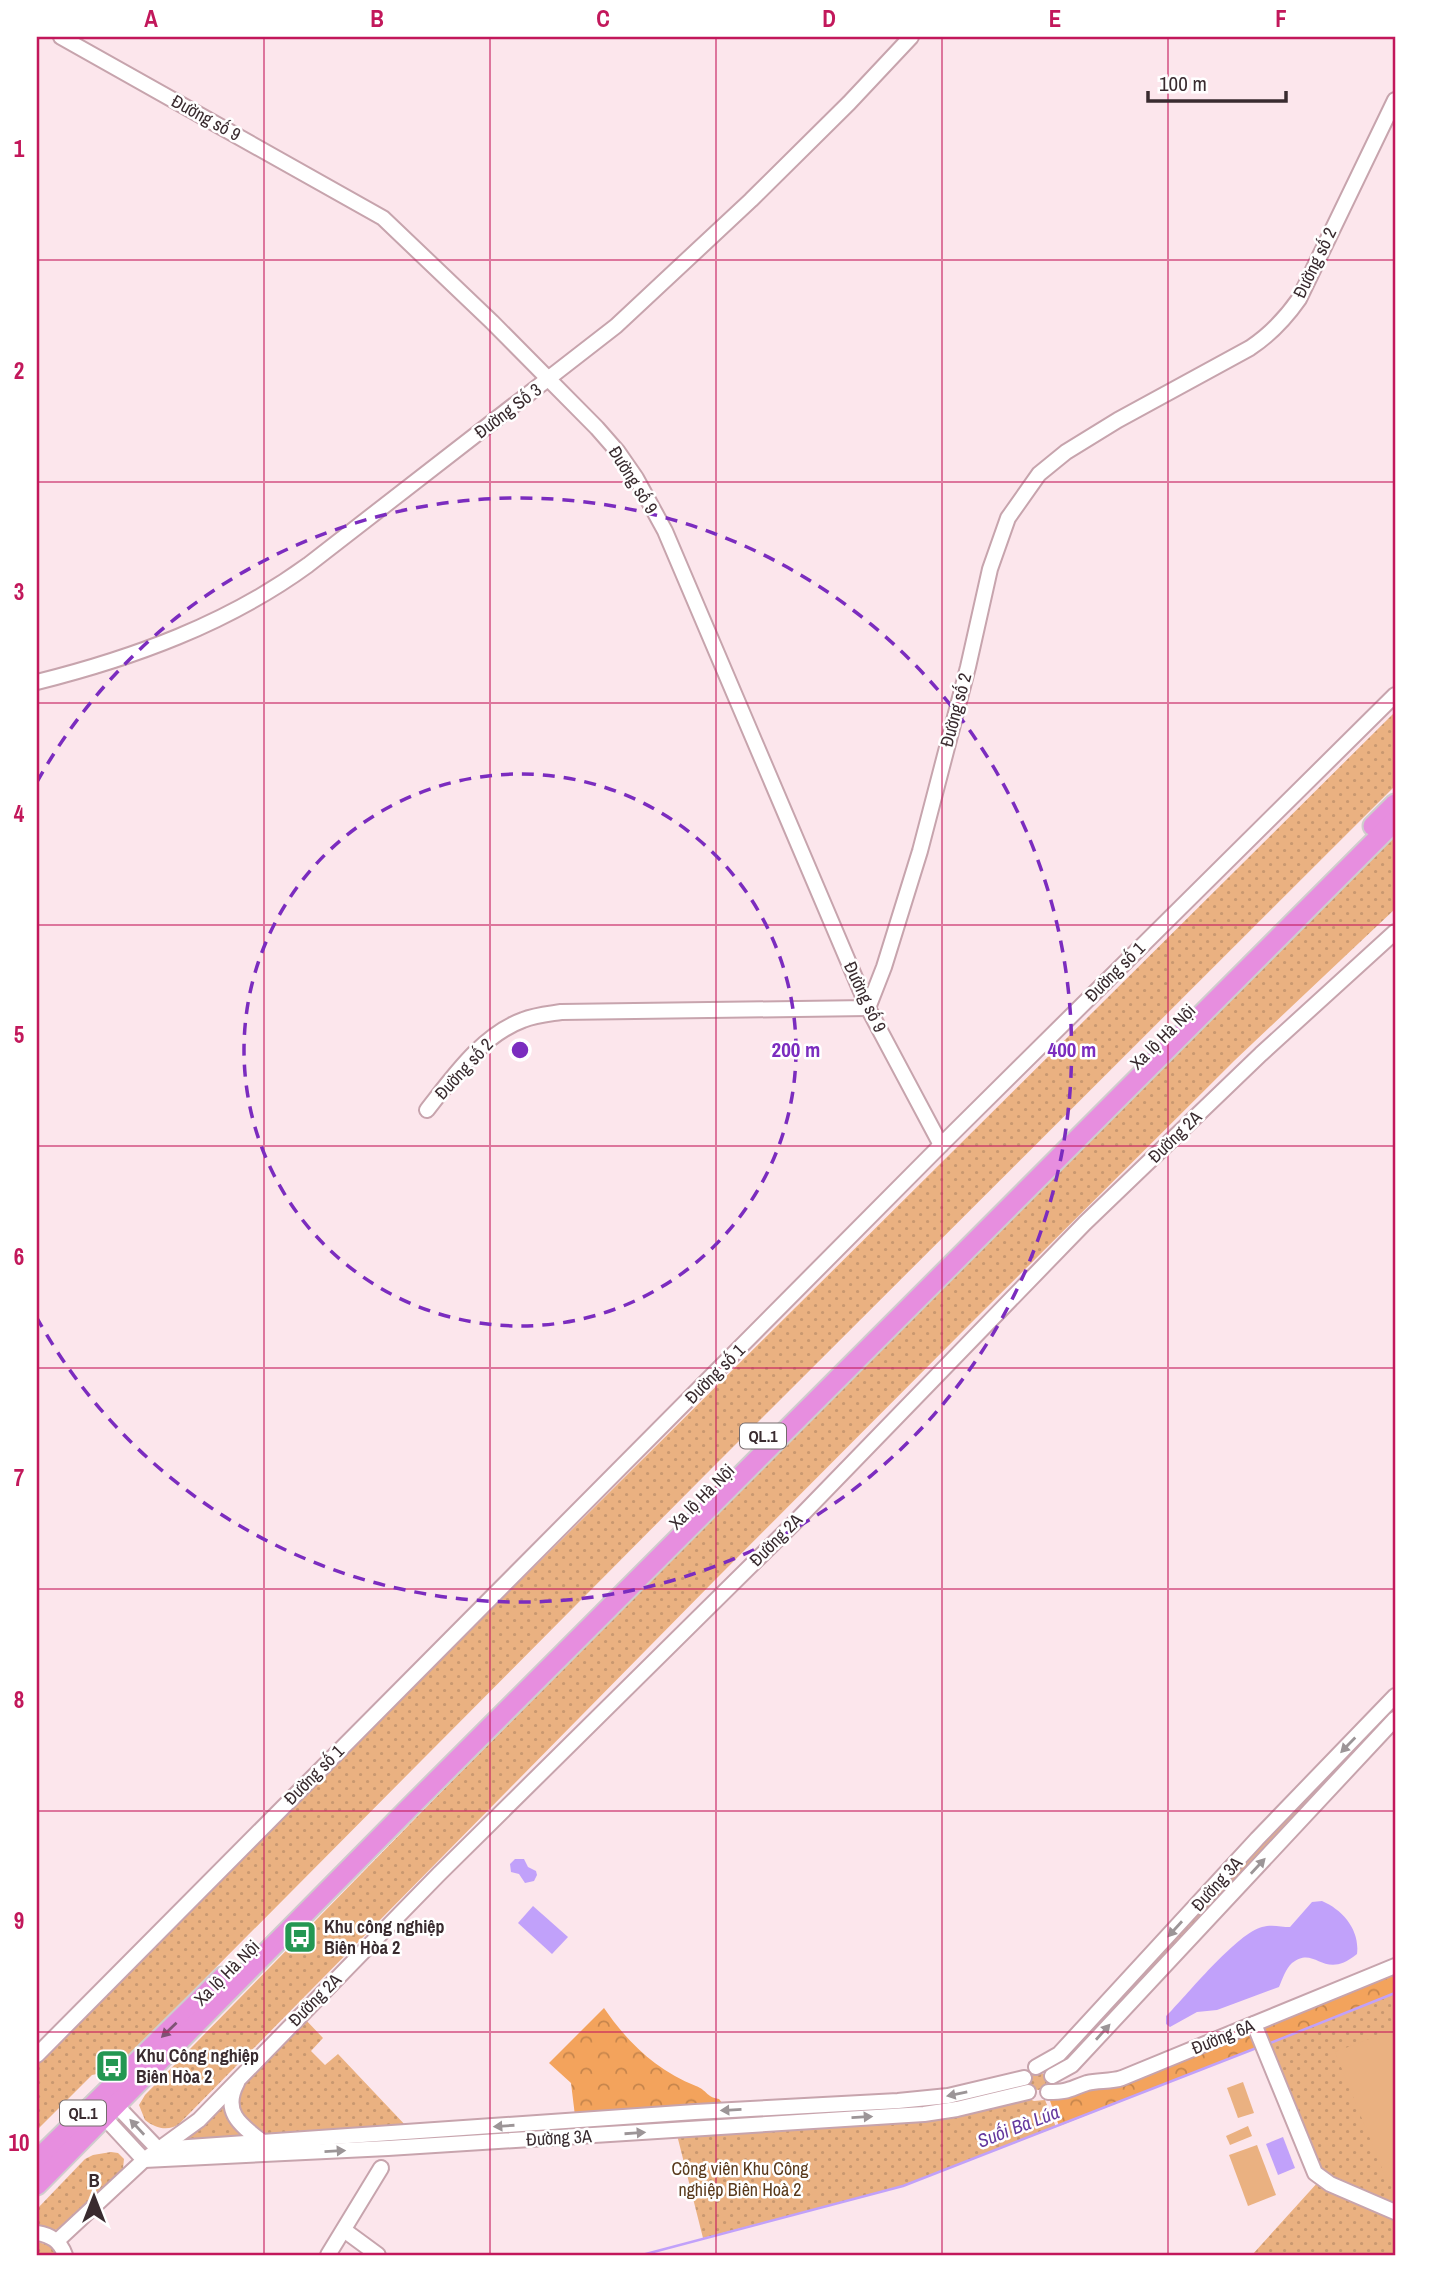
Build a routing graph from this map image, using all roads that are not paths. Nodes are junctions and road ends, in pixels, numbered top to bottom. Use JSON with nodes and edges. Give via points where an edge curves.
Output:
{"nodes":[{"id":1,"x":61,"y":37,"type":"edge"},
{"id":2,"x":911,"y":37,"type":"edge"},
{"id":3,"x":1395,"y":100,"type":"edge"},
{"id":4,"x":550,"y":380,"type":"junction"},
{"id":5,"x":37,"y":682,"type":"edge"},
{"id":6,"x":1395,"y":695,"type":"edge"},
{"id":7,"x":1395,"y":803,"type":"edge"},
{"id":8,"x":1395,"y":821,"type":"edge"},
{"id":9,"x":1395,"y":932,"type":"edge"},
{"id":10,"x":868,"y":1008,"type":"junction"},
{"id":11,"x":427,"y":1110,"type":"dead end"},
{"id":12,"x":941,"y":1145,"type":"junction"},
{"id":13,"x":1394,"y":1700,"type":"edge"},
{"id":14,"x":1395,"y":1719,"type":"edge"},
{"id":15,"x":1395,"y":1966,"type":"edge"},
{"id":16,"x":1256,"y":2029,"type":"junction"},
{"id":17,"x":37,"y":2055,"type":"edge"},
{"id":18,"x":1075,"y":2062,"type":"junction"},
{"id":19,"x":1036,"y":2067,"type":"junction"},
{"id":20,"x":242,"y":2074,"type":"junction"},
{"id":21,"x":1052,"y":2076,"type":"junction"},
{"id":22,"x":1089,"y":2082,"type":"junction"},
{"id":23,"x":1026,"y":2085,"type":"junction"},
{"id":24,"x":1048,"y":2092,"type":"junction"},
{"id":25,"x":111,"y":2112,"type":"junction"},
{"id":26,"x":695,"y":2112,"type":"junction"},
{"id":27,"x":696,"y":2129,"type":"junction"},
{"id":28,"x":264,"y":2143,"type":"junction"},
{"id":29,"x":158,"y":2149,"type":"junction"},
{"id":30,"x":37,"y":2160,"type":"edge"},
{"id":31,"x":144,"y":2160,"type":"junction"},
{"id":32,"x":381,"y":2168,"type":"dead end"},
{"id":33,"x":37,"y":2185,"type":"edge"},
{"id":34,"x":1395,"y":2212,"type":"edge"},
{"id":35,"x":344,"y":2230,"type":"junction"},
{"id":36,"x":37,"y":2233,"type":"edge"},
{"id":37,"x":57,"y":2241,"type":"junction"},
{"id":38,"x":65,"y":2255,"type":"edge"},
{"id":39,"x":328,"y":2255,"type":"edge"},
{"id":40,"x":378,"y":2255,"type":"edge"}],
"edges":[{"from":1,"to":4,"type":"street","name":"Đường số 9","via":[[383,218]]},
{"from":2,"to":4,"type":"street","name":"Đường Số 3","via":[[732,219],[616,327]]},
{"from":3,"to":10,"type":"street","name":"Đường số 2","via":[[1299,299],[1269,336],[1066,452],[1039,474],[1008,518],[990,569],[920,851]]},
{"from":4,"to":5,"type":"street","name":"Đường Số 3","via":[[308,565],[255,600],[180,636]]},
{"from":4,"to":10,"type":"street","name":"Đường số 9","via":[[618,452],[665,531]]},
{"from":6,"to":12,"type":"street","name":"Đường số 1"},
{"from":7,"to":30,"type":"highway","name":"Xa lộ Hà Nội","number":"QL.1","one_way":true},
{"from":8,"to":25,"type":"highway","name":"Xa lộ Hà Nội","number":"QL.1"},
{"from":9,"to":20,"type":"street","name":"Đường 2A","via":[[1085,1223],[793,1524]]},
{"from":10,"to":11,"type":"street","name":"Đường số 2","via":[[537,1016],[501,1031],[477,1051]]},
{"from":10,"to":12,"type":"street","name":"Đường số 9"},
{"from":12,"to":17,"type":"street","name":"Đường số 1"},
{"from":13,"to":19,"type":"street","name":"Đường 3A","one_way":true,"via":[[1257,1839],[1059,2054]]},
{"from":18,"to":14,"type":"street","name":"Đường 3A","one_way":true},
{"from":15,"to":16,"type":"street","name":"Đường 6A"},
{"from":16,"to":22,"type":"street","name":"Đường 6A","via":[[1122,2078]]},
{"from":16,"to":34,"type":"street","via":[[1315,2173]]},
{"from":18,"to":21,"type":"street","name":"Đường 3A"},
{"from":18,"to":22,"type":"street"},
{"from":19,"to":21,"type":"street","via":[[1045,2068]]},
{"from":19,"to":23,"type":"street","via":[[1028,2071]]},
{"from":20,"to":28,"type":"street","via":[[231,2096],[231,2109],[244,2129]]},
{"from":20,"to":29,"type":"street","name":"Đường 2A","via":[[187,2130]]},
{"from":21,"to":24,"type":"street"},
{"from":22,"to":24,"type":"street","name":"Đường 6A","via":[[1067,2092]]},
{"from":23,"to":24,"type":"street","via":[[1036,2096]]},
{"from":23,"to":26,"type":"street","name":"Đường 3A","one_way":true,"via":[[948,2096]]},
{"from":27,"to":23,"type":"street","name":"Đường 3A","one_way":true,"via":[[924,2114],[957,2109]]},
{"from":29,"to":25,"type":"street","one_way":true},
{"from":25,"to":31,"type":"street"},
{"from":25,"to":33,"type":"highway","name":"Xa lộ Hà Nội","number":"QL.1"},
{"from":26,"to":27,"type":"street"},
{"from":26,"to":28,"type":"street","name":"Đường 3A","one_way":true},
{"from":31,"to":27,"type":"street","name":"Đường 3A","one_way":true},
{"from":28,"to":29,"type":"street","name":"Đường 3A"},
{"from":29,"to":31,"type":"street","name":"Đường 2A"},
{"from":31,"to":37,"type":"street"},
{"from":32,"to":35,"type":"street"},
{"from":35,"to":39,"type":"street"},
{"from":35,"to":40,"type":"street"},
{"from":36,"to":37,"type":"street"},
{"from":37,"to":38,"type":"street"}]}
